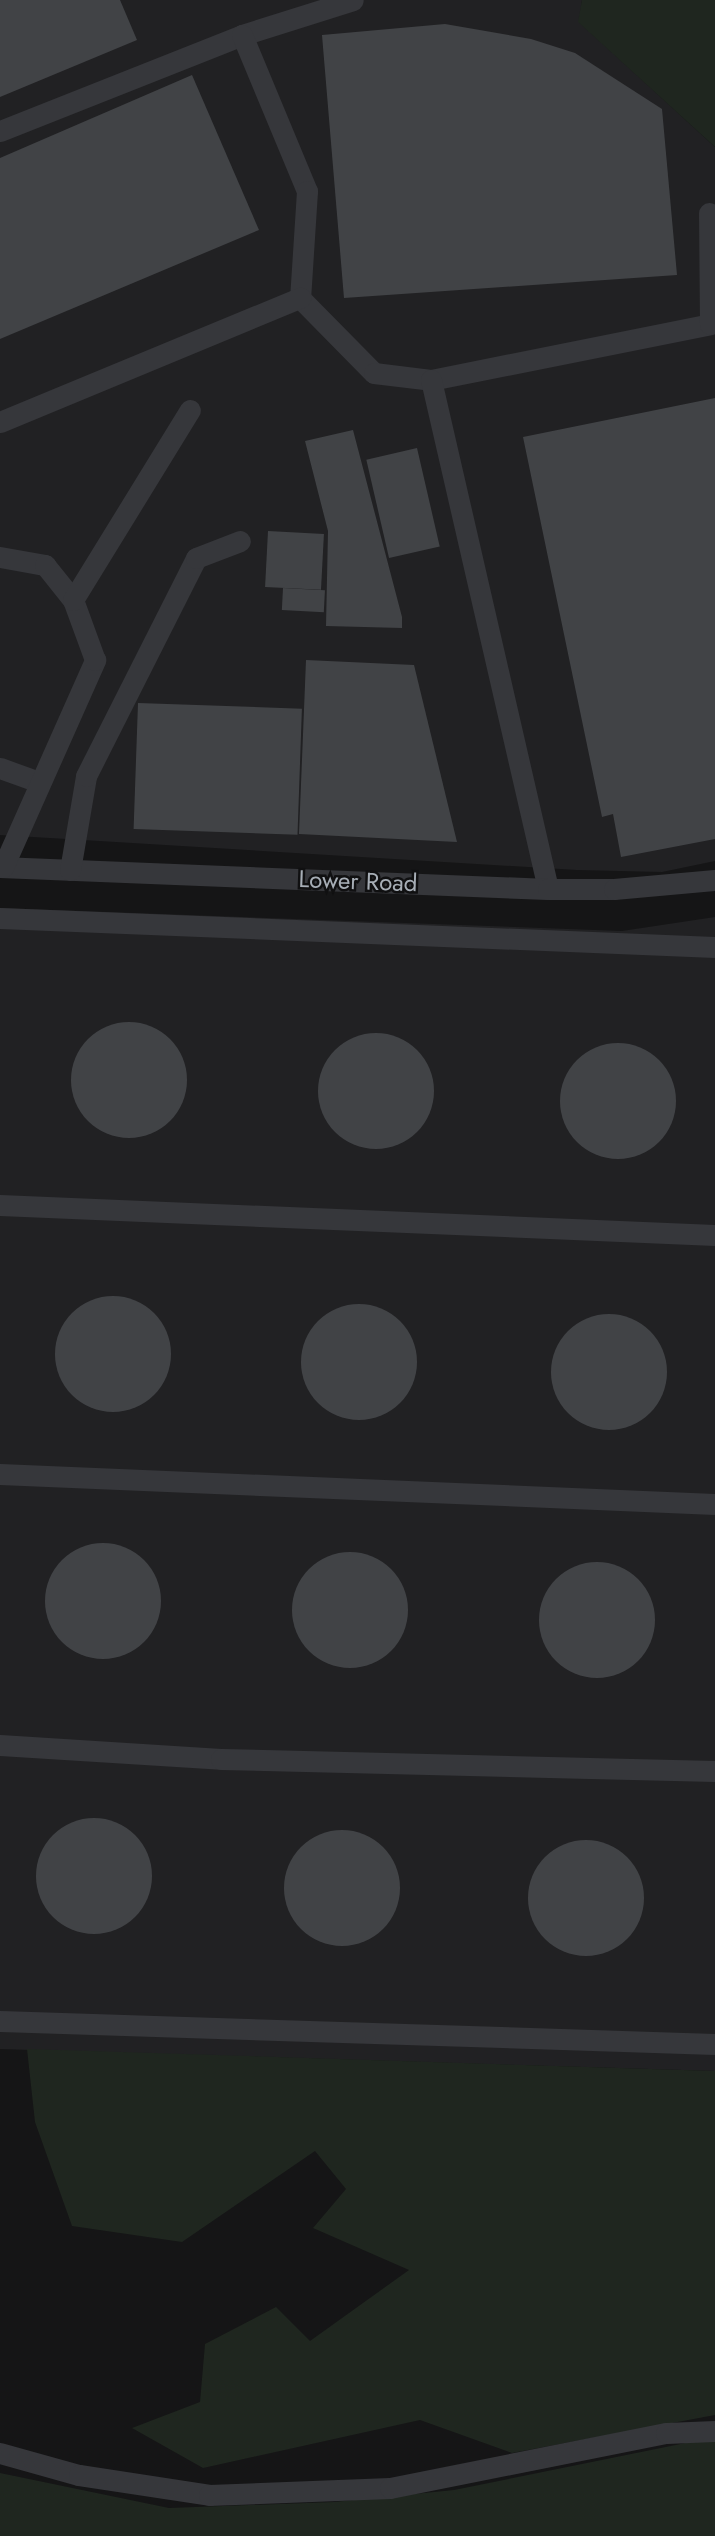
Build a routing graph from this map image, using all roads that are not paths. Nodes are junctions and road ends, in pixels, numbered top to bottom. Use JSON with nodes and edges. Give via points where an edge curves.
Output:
{"nodes":[{"id":1,"x":354,"y":0,"type":"edge"},
{"id":2,"x":242,"y":35,"type":"junction"},
{"id":3,"x":0,"y":131,"type":"edge"},
{"id":4,"x":709,"y":213,"type":"dead end"},
{"id":5,"x":300,"y":298,"type":"junction"},
{"id":6,"x":431,"y":380,"type":"junction"},
{"id":7,"x":190,"y":410,"type":"dead end"},
{"id":8,"x":0,"y":422,"type":"edge"},
{"id":9,"x":240,"y":541,"type":"dead end"},
{"id":10,"x":0,"y":557,"type":"edge"},
{"id":11,"x":73,"y":600,"type":"junction"},
{"id":12,"x":0,"y":768,"type":"edge"},
{"id":13,"x":39,"y":782,"type":"junction"},
{"id":14,"x":1,"y":867,"type":"edge"},
{"id":15,"x":71,"y":870,"type":"junction"},
{"id":16,"x":715,"y":880,"type":"edge"},
{"id":17,"x":548,"y":889,"type":"junction"},
{"id":18,"x":0,"y":918,"type":"edge"},
{"id":19,"x":715,"y":947,"type":"edge"},
{"id":20,"x":0,"y":1205,"type":"edge"},
{"id":21,"x":715,"y":1235,"type":"edge"},
{"id":22,"x":0,"y":1474,"type":"edge"},
{"id":23,"x":715,"y":1504,"type":"edge"},
{"id":24,"x":0,"y":1745,"type":"edge"},
{"id":25,"x":715,"y":1771,"type":"edge"},
{"id":26,"x":0,"y":2021,"type":"edge"},
{"id":27,"x":715,"y":2044,"type":"edge"},
{"id":28,"x":715,"y":2431,"type":"edge"},
{"id":29,"x":0,"y":2453,"type":"edge"}],
"edges":[{"from":1,"to":2,"type":"street"},
{"from":2,"to":3,"type":"street"},
{"from":2,"to":5,"type":"street","via":[[307,191]]},
{"from":4,"to":6,"type":"street","via":[[710,324]]},
{"from":5,"to":6,"type":"street","via":[[374,373]]},
{"from":5,"to":8,"type":"street"},
{"from":6,"to":17,"type":"street"},
{"from":7,"to":11,"type":"street"},
{"from":9,"to":15,"type":"street","via":[[196,558],[86,776]]},
{"from":10,"to":11,"type":"street","via":[[45,565]]},
{"from":11,"to":13,"type":"street","via":[[95,660]]},
{"from":12,"to":13,"type":"street"},
{"from":13,"to":14,"type":"street"},
{"from":14,"to":15,"type":"street","name":"Lower Road"},
{"from":15,"to":17,"type":"street","name":"Lower Road"},
{"from":16,"to":17,"type":"street","name":"Lower Road","via":[[614,889]]},
{"from":18,"to":19,"type":"street"},
{"from":20,"to":21,"type":"street"},
{"from":22,"to":23,"type":"street"},
{"from":24,"to":25,"type":"street","via":[[221,1759]]},
{"from":26,"to":27,"type":"street"},
{"from":28,"to":29,"type":"street","via":[[666,2433],[390,2487],[209,2495],[79,2475]]}]}
